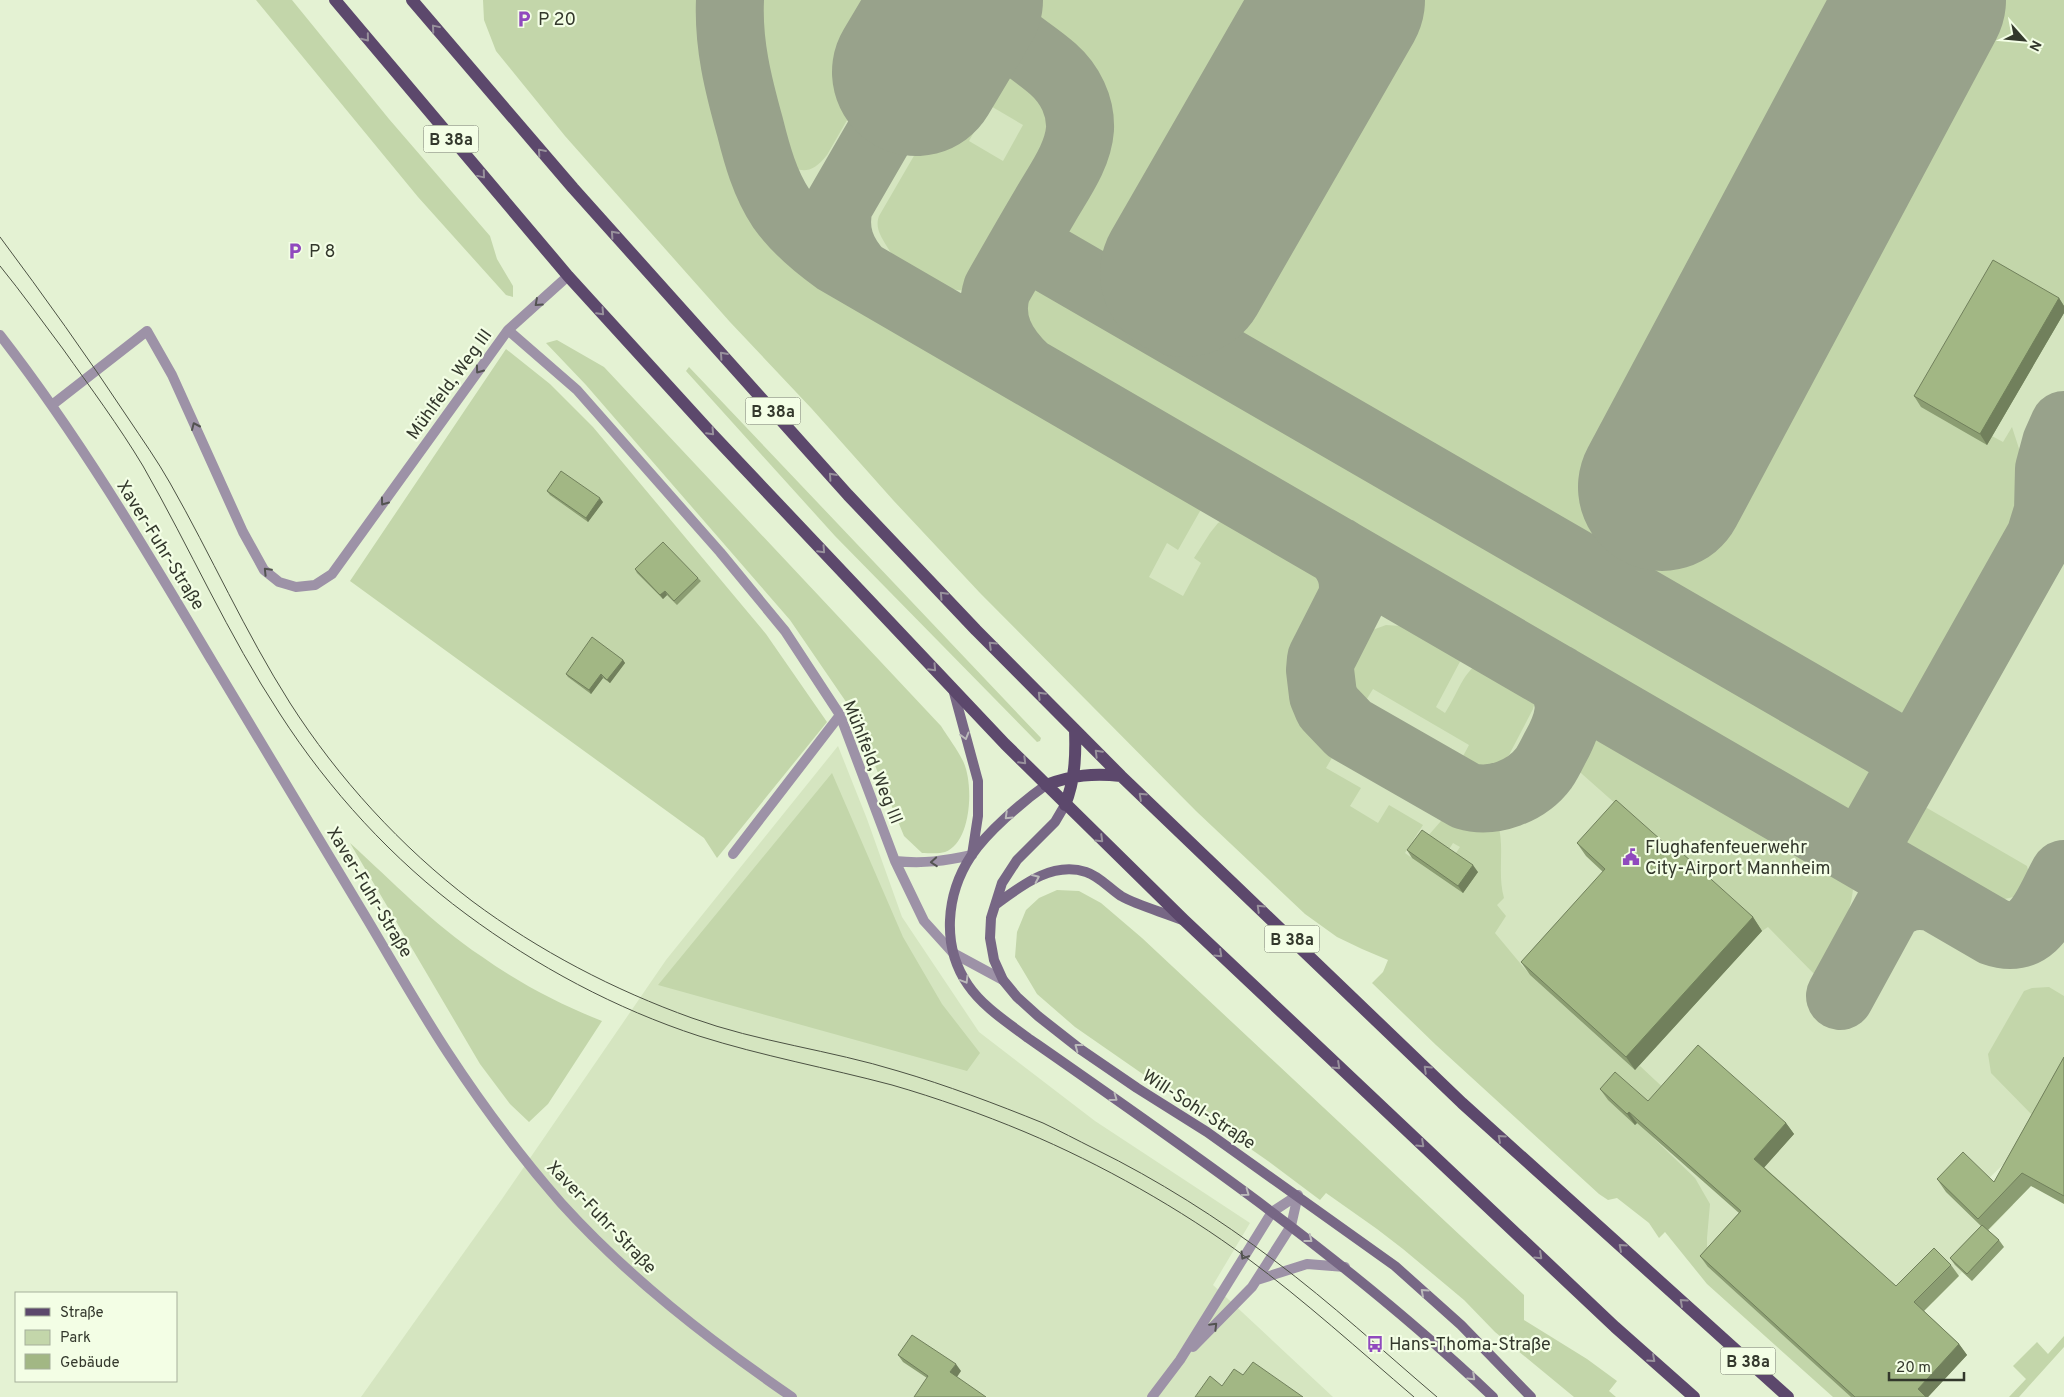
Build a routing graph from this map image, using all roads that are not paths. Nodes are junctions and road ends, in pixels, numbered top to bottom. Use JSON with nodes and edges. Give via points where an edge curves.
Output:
{"nodes":[{"id":1,"x":335,"y":0,"type":"edge"},
{"id":2,"x":412,"y":0,"type":"edge"},
{"id":3,"x":568,"y":276,"type":"junction"},
{"id":4,"x":508,"y":330,"type":"junction"},
{"id":5,"x":0,"y":335,"type":"edge"},
{"id":6,"x":52,"y":405,"type":"junction"},
{"id":7,"x":952,"y":688,"type":"junction"},
{"id":8,"x":840,"y":715,"type":"junction"},
{"id":9,"x":1075,"y":730,"type":"junction"},
{"id":10,"x":1074,"y":776,"type":"junction"},
{"id":11,"x":1121,"y":776,"type":"junction"},
{"id":12,"x":1046,"y":785,"type":"junction"},
{"id":13,"x":1065,"y":805,"type":"junction"},
{"id":14,"x":732,"y":854,"type":"dead end"},
{"id":15,"x":972,"y":855,"type":"junction"},
{"id":16,"x":895,"y":861,"type":"junction"},
{"id":17,"x":995,"y":905,"type":"junction"},
{"id":18,"x":1184,"y":920,"type":"junction"},
{"id":19,"x":953,"y":953,"type":"junction"},
{"id":20,"x":1003,"y":980,"type":"junction"},
{"id":21,"x":1298,"y":1196,"type":"junction"},
{"id":22,"x":1272,"y":1212,"type":"junction"},
{"id":23,"x":1291,"y":1226,"type":"junction"},
{"id":24,"x":1345,"y":1268,"type":"junction"},
{"id":25,"x":1257,"y":1280,"type":"junction"},
{"id":26,"x":1180,"y":1360,"type":"junction"},
{"id":27,"x":792,"y":1397,"type":"edge"},
{"id":28,"x":1152,"y":1397,"type":"edge"},
{"id":29,"x":1493,"y":1397,"type":"edge"},
{"id":30,"x":1531,"y":1397,"type":"edge"},
{"id":31,"x":1694,"y":1397,"type":"edge"},
{"id":32,"x":1788,"y":1397,"type":"edge"}],
"edges":[{"from":1,"to":3,"type":"main road","number":"B 38a","one_way":true},
{"from":9,"to":2,"type":"main road","number":"B 38a","one_way":true,"via":[[848,495],[579,196]]},
{"from":3,"to":4,"type":"street","one_way":true},
{"from":3,"to":7,"type":"main road","number":"B 38a","one_way":true},
{"from":4,"to":6,"type":"street","name":"Mühlfeld, Weg III","one_way":true,"via":[[332,574],[315,585],[296,587],[279,582],[264,570],[243,532],[172,375],[147,331]]},
{"from":4,"to":8,"type":"street","name":"Mühlfeld, Weg III","via":[[577,390],[720,552],[786,631]]},
{"from":5,"to":6,"type":"street","name":"Xaver-Fuhr-Straße"},
{"from":6,"to":27,"type":"street","name":"Xaver-Fuhr-Straße","via":[[161,575],[448,1054],[520,1154],[618,1261],[725,1351]]},
{"from":7,"to":12,"type":"main road","number":"B 38a","one_way":true},
{"from":7,"to":15,"type":"main road","one_way":true,"via":[[978,781],[978,816]]},
{"from":8,"to":14,"type":"street"},
{"from":8,"to":16,"type":"street","name":"Mühlfeld, Weg III"},
{"from":9,"to":10,"type":"main road"},
{"from":11,"to":9,"type":"main road","number":"B 38a","one_way":true},
{"from":10,"to":11,"type":"main road"},
{"from":10,"to":12,"type":"main road"},
{"from":10,"to":13,"type":"main road"},
{"from":32,"to":11,"type":"main road","number":"B 38a","one_way":true,"via":[[1462,1103]]},
{"from":12,"to":13,"type":"main road","number":"B 38a"},
{"from":12,"to":15,"type":"main road","one_way":true,"via":[[1025,800]]},
{"from":13,"to":17,"type":"main road","name":"Will-Sohl-Straße","via":[[1055,822],[1017,860],[1002,883]]},
{"from":13,"to":18,"type":"main road","number":"B 38a","one_way":true},
{"from":15,"to":16,"type":"street","one_way":true,"via":[[944,862]]},
{"from":15,"to":19,"type":"main road","via":[[958,883],[950,914],[949,934]]},
{"from":16,"to":19,"type":"street","name":"Mühlfeld, Weg III","via":[[924,921]]},
{"from":17,"to":18,"type":"main road","one_way":true,"via":[[1034,878],[1070,870],[1086,872],[1122,896]]},
{"from":17,"to":20,"type":"main road","name":"Will-Sohl-Straße","via":[[990,945]]},
{"from":18,"to":31,"type":"main road","number":"B 38a","one_way":true,"via":[[1615,1327]]},
{"from":19,"to":20,"type":"street","name":"Mühlfeld, Weg III"},
{"from":19,"to":22,"type":"main road","one_way":true,"via":[[968,985],[994,1012]]},
{"from":21,"to":20,"type":"main road","name":"Will-Sohl-Straße","one_way":true,"via":[[1080,1049],[1038,1016]]},
{"from":21,"to":22,"type":"street"},
{"from":21,"to":23,"type":"street"},
{"from":30,"to":21,"type":"main road","name":"Will-Sohl-Straße","one_way":true,"via":[[1460,1325],[1395,1266]]},
{"from":22,"to":23,"type":"main road"},
{"from":22,"to":26,"type":"street","one_way":true},
{"from":23,"to":24,"type":"main road","one_way":true},
{"from":23,"to":25,"type":"street"},
{"from":24,"to":25,"type":"street","via":[[1307,1264]]},
{"from":24,"to":29,"type":"main road","one_way":true,"via":[[1451,1357]]},
{"from":26,"to":25,"type":"street","one_way":true},
{"from":26,"to":28,"type":"street"}]}
